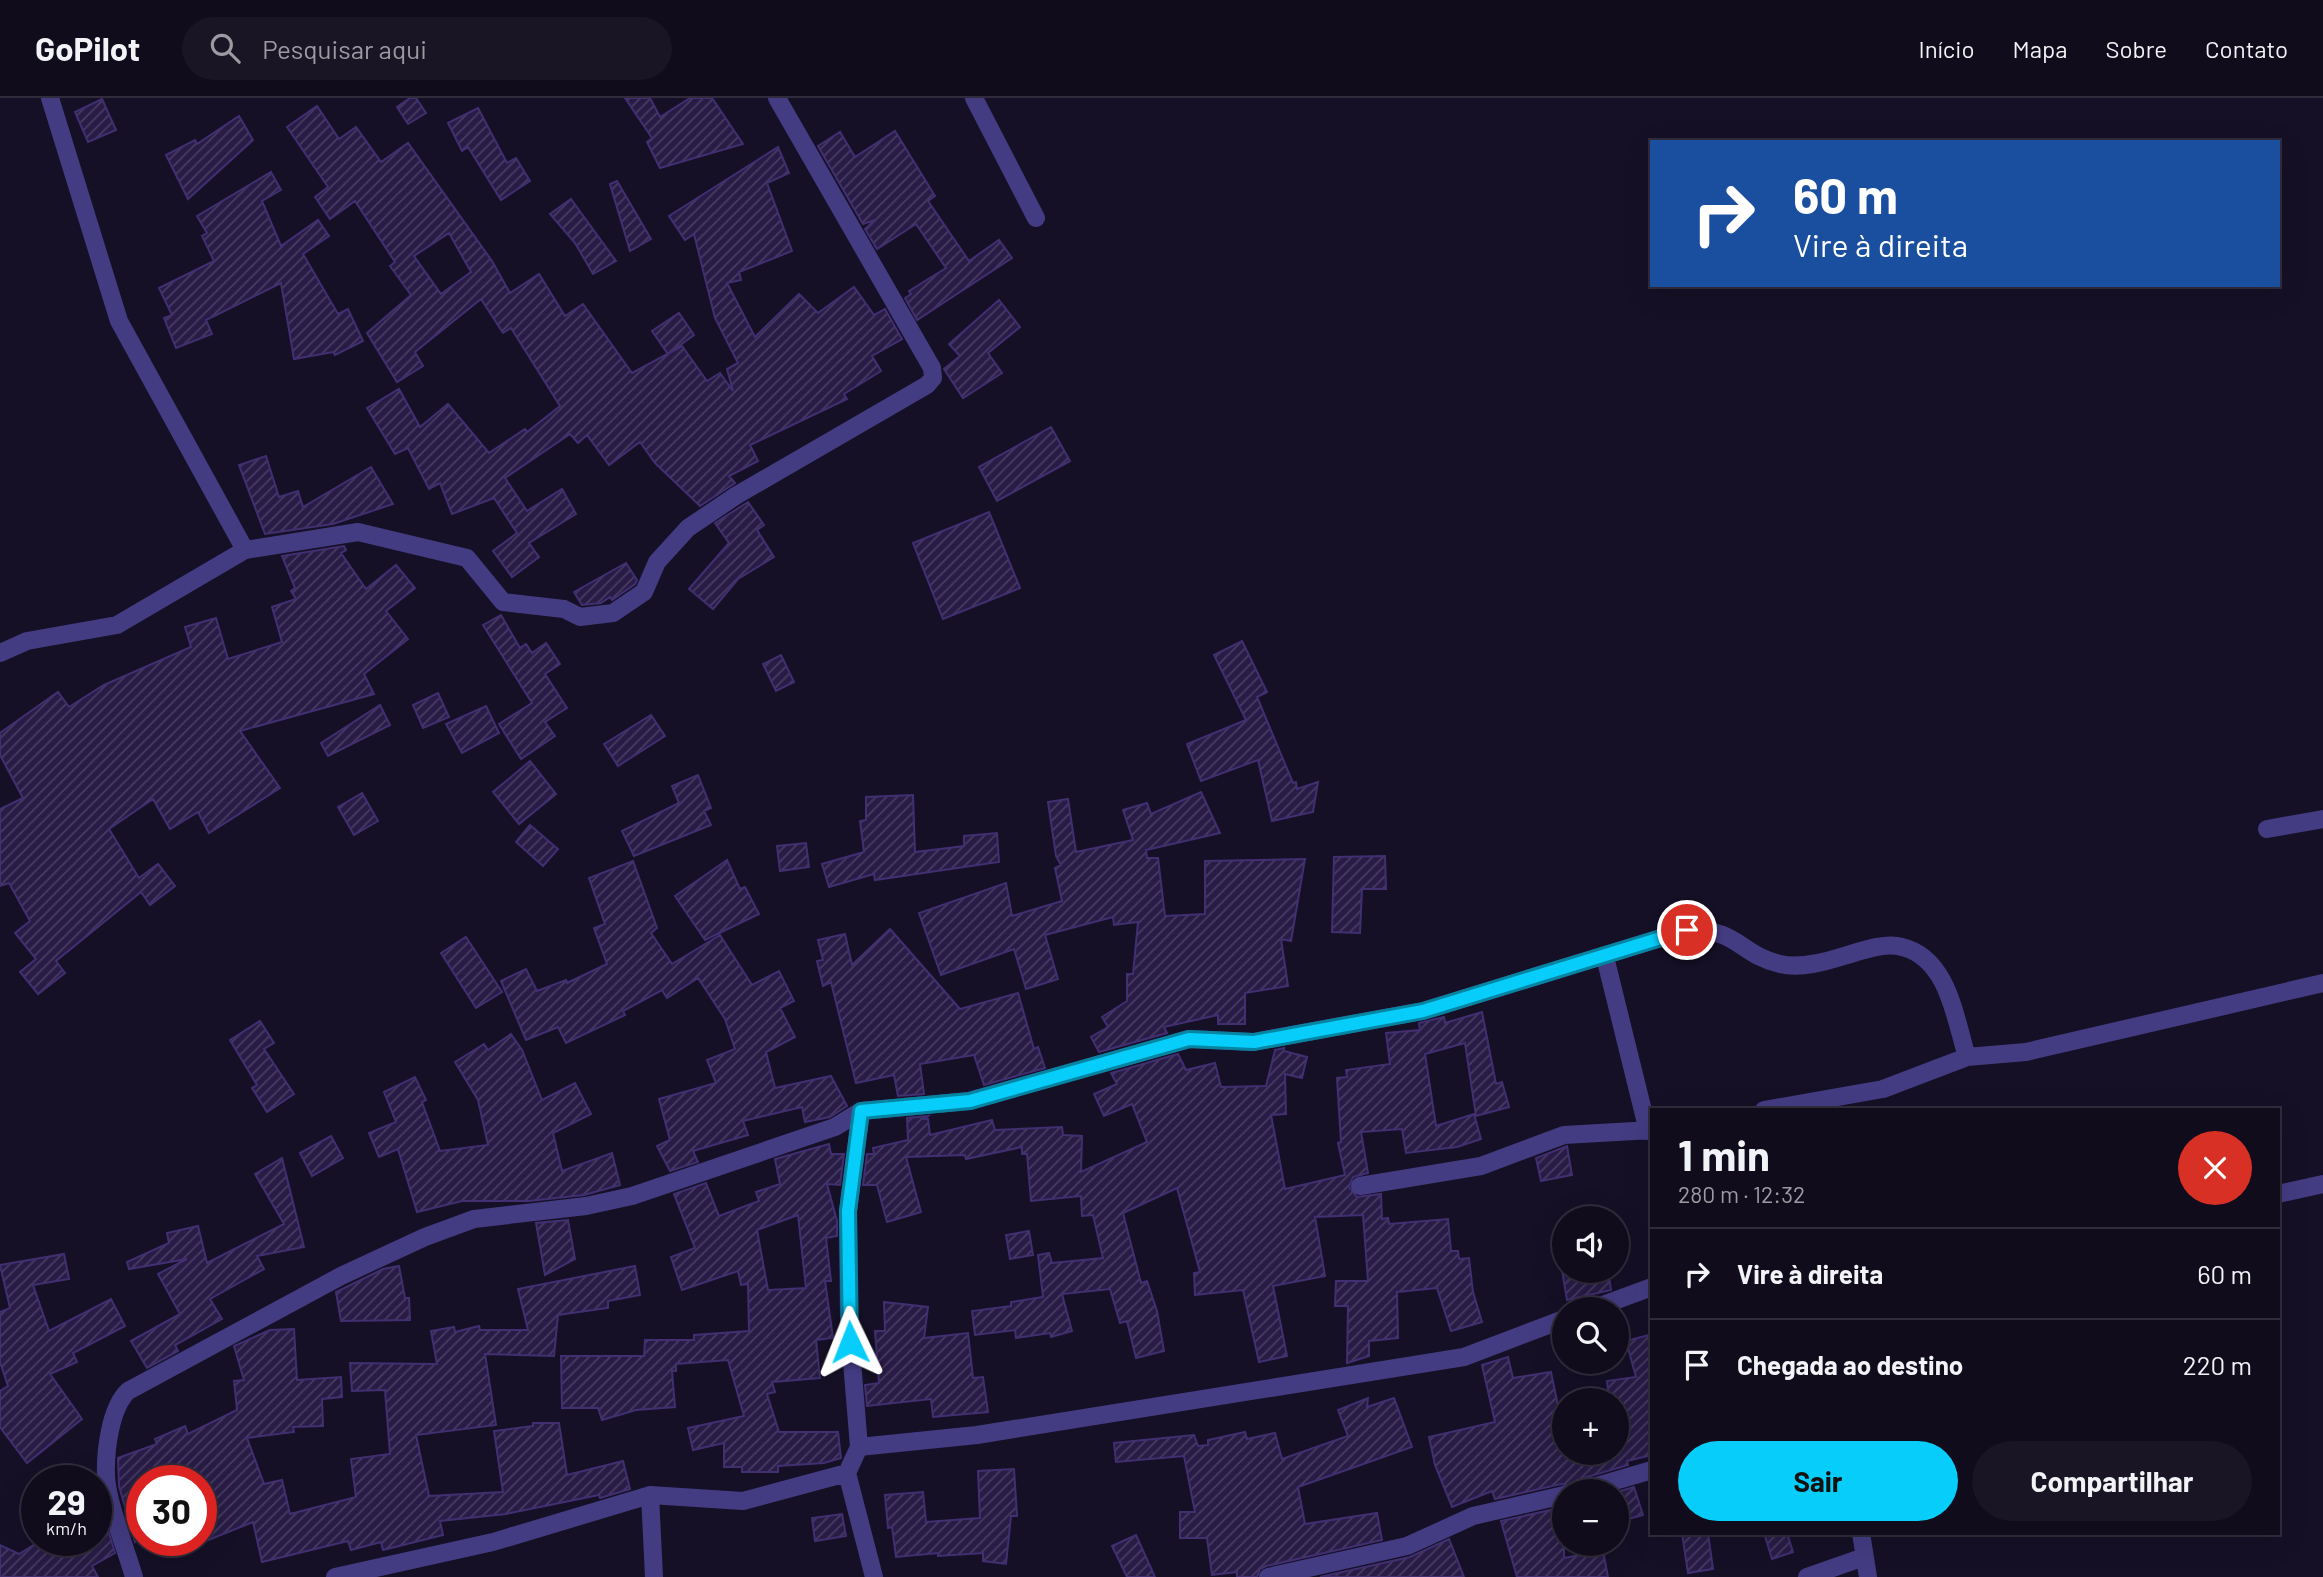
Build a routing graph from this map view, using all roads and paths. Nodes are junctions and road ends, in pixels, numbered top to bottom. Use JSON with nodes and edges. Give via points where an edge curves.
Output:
{"nodes":[{"id":1,"x":50,"y":98,"type":"edge"},
{"id":2,"x":777,"y":98,"type":"edge"},
{"id":3,"x":974,"y":98,"type":"edge"},
{"id":4,"x":1036,"y":218,"type":"dead end"},
{"id":5,"x":245,"y":550,"type":"junction"},
{"id":6,"x":0,"y":653,"type":"edge"},
{"id":7,"x":2323,"y":819,"type":"edge"},
{"id":8,"x":2267,"y":829,"type":"dead end"},
{"id":9,"x":1605,"y":957,"type":"junction"},
{"id":10,"x":2323,"y":983,"type":"edge"},
{"id":11,"x":1967,"y":1057,"type":"junction"},
{"id":12,"x":1796,"y":1107,"type":"edge"},
{"id":13,"x":861,"y":1111,"type":"junction"},
{"id":14,"x":1650,"y":1131,"type":"edge"},
{"id":15,"x":2323,"y":1184,"type":"edge"},
{"id":16,"x":1360,"y":1186,"type":"dead end"},
{"id":17,"x":2280,"y":1194,"type":"edge"},
{"id":18,"x":1650,"y":1288,"type":"edge"},
{"id":19,"x":1625,"y":1297,"type":"edge"},
{"id":20,"x":1552,"y":1324,"type":"edge"},
{"id":21,"x":859,"y":1447,"type":"junction"},
{"id":22,"x":1650,"y":1471,"type":"edge"},
{"id":23,"x":847,"y":1473,"type":"junction"},
{"id":24,"x":1621,"y":1479,"type":"edge"},
{"id":25,"x":650,"y":1495,"type":"junction"},
{"id":26,"x":1552,"y":1498,"type":"edge"},
{"id":27,"x":1861,"y":1535,"type":"edge"},
{"id":28,"x":1864,"y":1557,"type":"junction"},
{"id":29,"x":134,"y":1577,"type":"edge"},
{"id":30,"x":335,"y":1577,"type":"edge"},
{"id":31,"x":654,"y":1577,"type":"edge"},
{"id":32,"x":874,"y":1577,"type":"edge"},
{"id":33,"x":1269,"y":1577,"type":"edge"},
{"id":34,"x":1807,"y":1577,"type":"edge"},
{"id":35,"x":1868,"y":1577,"type":"edge"}],
"edges":[{"from":1,"to":5,"type":"street","via":[[119,321]]},
{"from":2,"to":5,"type":"street","via":[[932,368],[933,378],[927,386],[688,528],[657,562],[644,592],[613,613],[580,617],[564,609],[503,602],[467,558],[358,532]]},
{"from":3,"to":4,"type":"street"},
{"from":5,"to":6,"type":"street","via":[[117,625],[27,641]]},
{"from":7,"to":8,"type":"street"},
{"from":9,"to":11,"type":"street","via":[[1687,930],[1708,929],[1725,934],[1760,957],[1796,966],[1900,946],[1922,955],[1936,968]]},
{"from":9,"to":13,"type":"street","via":[[1423,1011],[1254,1042],[1189,1039],[970,1101]]},
{"from":9,"to":14,"type":"street"},
{"from":10,"to":11,"type":"street","via":[[2026,1052]]},
{"from":11,"to":12,"type":"street","via":[[1884,1089]]},
{"from":13,"to":21,"type":"street","via":[[848,1211],[849,1325]]},
{"from":13,"to":29,"type":"street","via":[[835,1127],[632,1196],[474,1219],[425,1237],[341,1276],[128,1391],[112,1414],[106,1478]]},
{"from":14,"to":16,"type":"street","via":[[1564,1135],[1482,1166]]},
{"from":15,"to":17,"type":"street"},
{"from":18,"to":19,"type":"street"},
{"from":20,"to":21,"type":"street","via":[[1464,1357],[977,1435]]},
{"from":21,"to":23,"type":"street"},
{"from":22,"to":24,"type":"street"},
{"from":23,"to":25,"type":"street","via":[[743,1501]]},
{"from":23,"to":32,"type":"street"},
{"from":25,"to":30,"type":"street","via":[[493,1542]]},
{"from":25,"to":31,"type":"street"},
{"from":26,"to":33,"type":"street","via":[[1473,1516],[1408,1546]]},
{"from":27,"to":28,"type":"street"},
{"from":28,"to":34,"type":"street"},
{"from":28,"to":35,"type":"street"}]}
